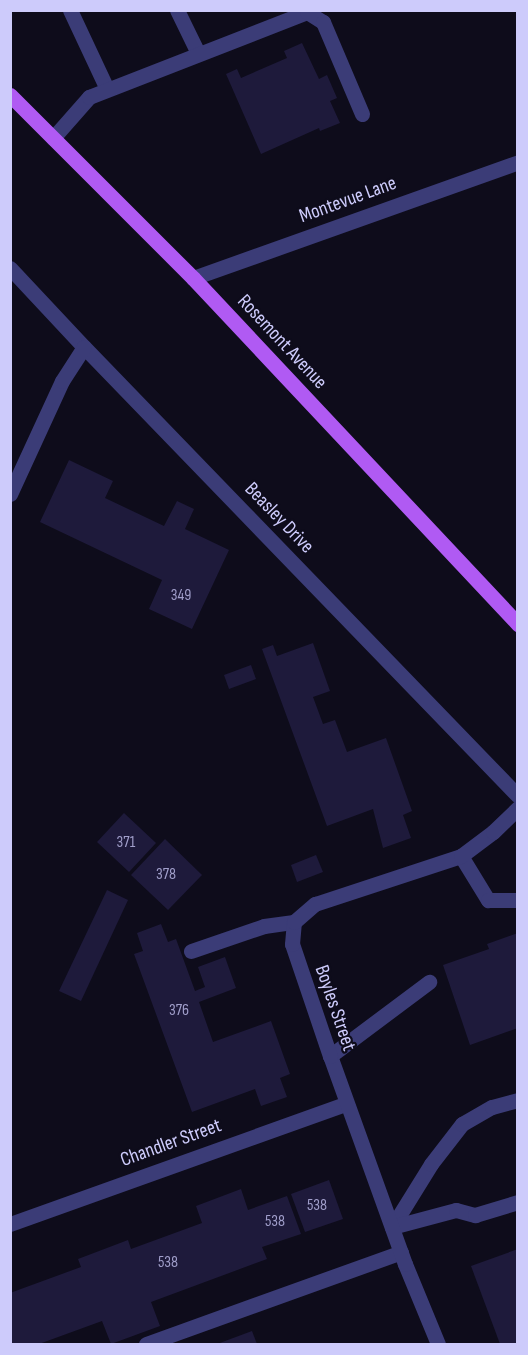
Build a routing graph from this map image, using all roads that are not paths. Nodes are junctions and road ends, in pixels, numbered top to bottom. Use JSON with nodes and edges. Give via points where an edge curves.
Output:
{"nodes":[{"id":1,"x":70,"y":10,"type":"edge"},
{"id":2,"x":177,"y":10,"type":"edge"},
{"id":3,"x":198,"y":53,"type":"junction"},
{"id":4,"x":107,"y":89,"type":"junction"},
{"id":5,"x":10,"y":95,"type":"edge"},
{"id":6,"x":362,"y":114,"type":"dead end"},
{"id":7,"x":53,"y":138,"type":"junction"},
{"id":8,"x":518,"y":162,"type":"edge"},
{"id":9,"x":10,"y":268,"type":"edge"},
{"id":10,"x":193,"y":278,"type":"junction"},
{"id":11,"x":84,"y":347,"type":"junction"},
{"id":12,"x":10,"y":494,"type":"edge"},
{"id":13,"x":518,"y":624,"type":"edge"},
{"id":14,"x":518,"y":796,"type":"edge"},
{"id":15,"x":518,"y":808,"type":"edge"},
{"id":16,"x":461,"y":856,"type":"junction"},
{"id":17,"x":518,"y":900,"type":"edge"},
{"id":18,"x":294,"y":922,"type":"junction"},
{"id":19,"x":191,"y":951,"type":"dead end"},
{"id":20,"x":429,"y":982,"type":"dead end"},
{"id":21,"x":330,"y":1056,"type":"junction"},
{"id":22,"x":518,"y":1100,"type":"edge"},
{"id":23,"x":346,"y":1104,"type":"junction"},
{"id":24,"x":518,"y":1202,"type":"edge"},
{"id":25,"x":10,"y":1224,"type":"edge"},
{"id":26,"x":392,"y":1227,"type":"junction"},
{"id":27,"x":401,"y":1252,"type":"junction"},
{"id":28,"x":146,"y":1344,"type":"edge"},
{"id":29,"x":438,"y":1344,"type":"edge"}],
"edges":[{"from":1,"to":4,"type":"street"},
{"from":2,"to":3,"type":"street"},
{"from":3,"to":4,"type":"street"},
{"from":3,"to":6,"type":"street","via":[[307,12],[323,22]]},
{"from":4,"to":7,"type":"street","via":[[81,104]]},
{"from":5,"to":7,"type":"main road","name":"Rosemont Avenue"},
{"from":7,"to":10,"type":"main road","name":"Rosemont Avenue"},
{"from":8,"to":10,"type":"street","name":"Montevue Lane"},
{"from":9,"to":11,"type":"street","name":"Beasley Drive"},
{"from":10,"to":13,"type":"main road","name":"Rosemont Avenue"},
{"from":11,"to":12,"type":"street","via":[[62,381]]},
{"from":11,"to":14,"type":"street","name":"Beasley Drive"},
{"from":15,"to":16,"type":"street"},
{"from":16,"to":17,"type":"street","via":[[488,900]]},
{"from":16,"to":18,"type":"street","via":[[315,904]]},
{"from":18,"to":19,"type":"street","via":[[264,926]]},
{"from":18,"to":21,"type":"street","name":"Boyles Street","via":[[292,944]]},
{"from":20,"to":21,"type":"street"},
{"from":21,"to":23,"type":"street","name":"Boyles Street"},
{"from":22,"to":26,"type":"street","via":[[492,1107],[462,1124],[431,1164]]},
{"from":23,"to":25,"type":"street","name":"Chandler Street"},
{"from":23,"to":26,"type":"street","name":"Boyles Street"},
{"from":24,"to":26,"type":"street","via":[[475,1215],[456,1210]]},
{"from":26,"to":27,"type":"street","name":"Boyles Street"},
{"from":27,"to":28,"type":"street"},
{"from":27,"to":29,"type":"street","name":"Boyles Street"}]}
